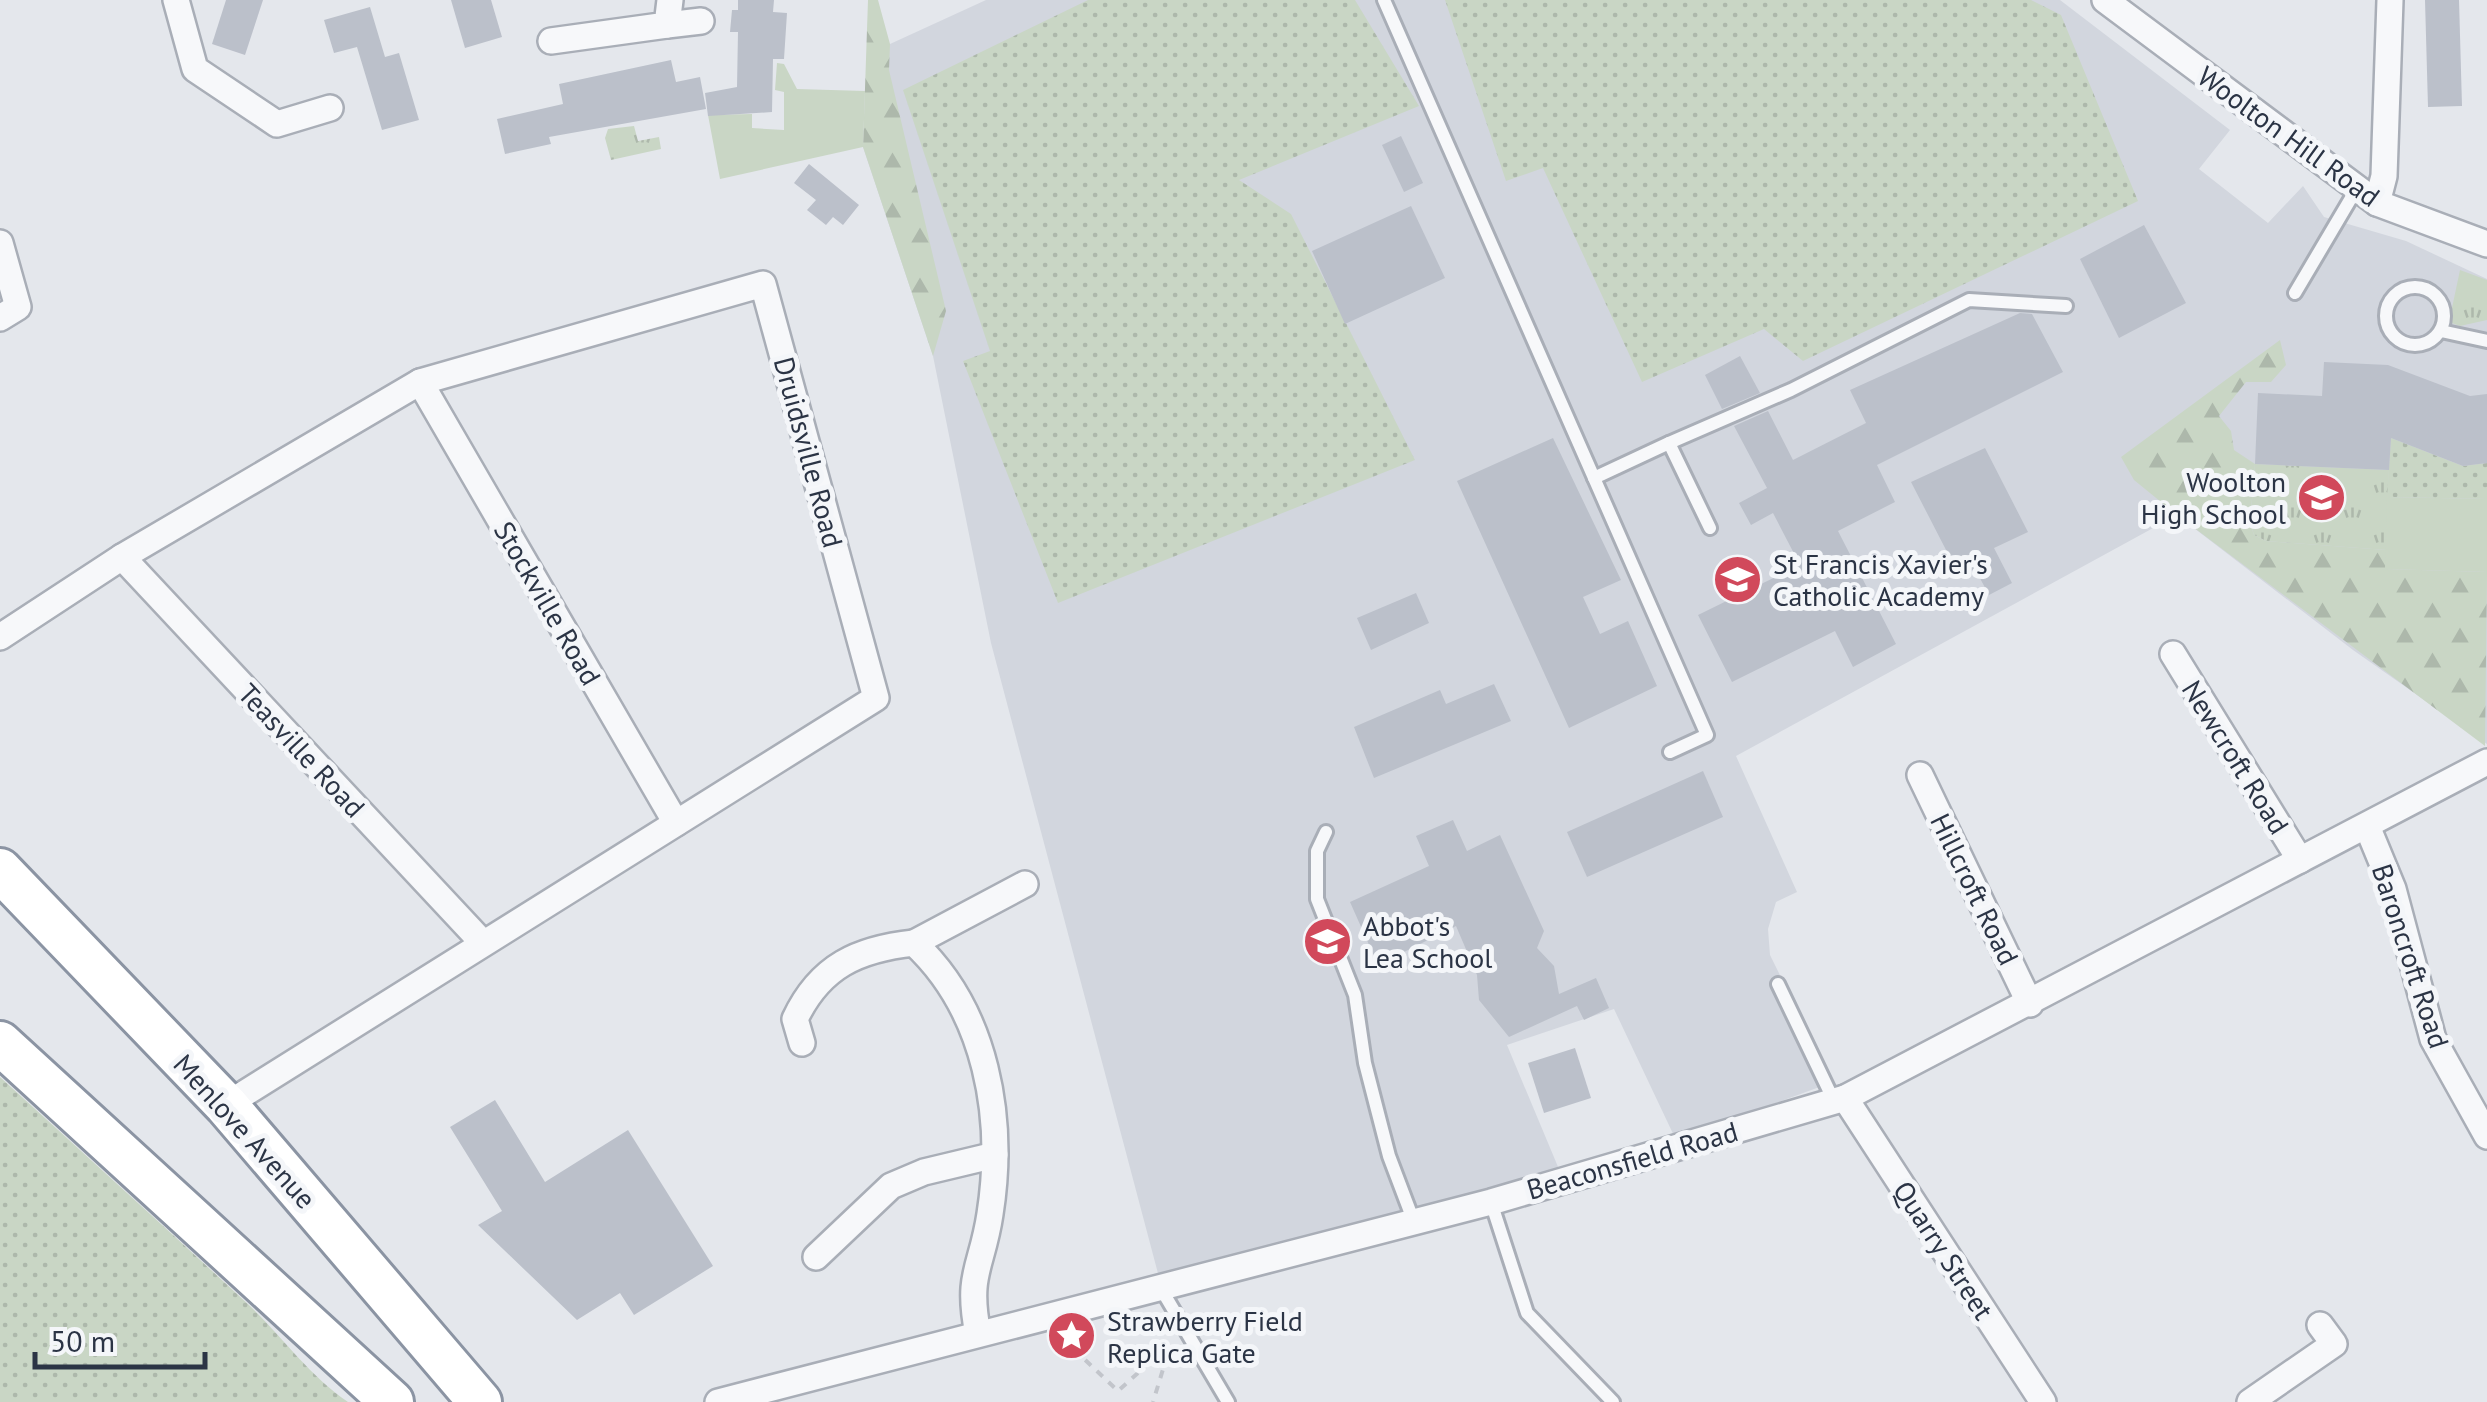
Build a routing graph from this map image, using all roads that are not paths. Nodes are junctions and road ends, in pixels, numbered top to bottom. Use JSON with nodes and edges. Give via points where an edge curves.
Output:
{"nodes":[{"id":1,"x":176,"y":0,"type":"edge"},
{"id":2,"x":1384,"y":0,"type":"edge"},
{"id":3,"x":2106,"y":0,"type":"edge"},
{"id":4,"x":2390,"y":0,"type":"edge"},
{"id":5,"x":669,"y":12,"type":"edge"},
{"id":6,"x":701,"y":21,"type":"dead end"},
{"id":7,"x":551,"y":41,"type":"dead end"},
{"id":8,"x":330,"y":108,"type":"dead end"},
{"id":9,"x":2367,"y":195,"type":"junction"},
{"id":10,"x":0,"y":244,"type":"edge"},
{"id":11,"x":2487,"y":244,"type":"edge"},
{"id":12,"x":2295,"y":293,"type":"dead end"},
{"id":13,"x":2066,"y":306,"type":"dead end"},
{"id":14,"x":0,"y":318,"type":"edge"},
{"id":15,"x":2440,"y":331,"type":"junction"},
{"id":16,"x":2487,"y":341,"type":"edge"},
{"id":17,"x":420,"y":382,"type":"junction"},
{"id":18,"x":1669,"y":443,"type":"junction"},
{"id":19,"x":1594,"y":478,"type":"junction"},
{"id":20,"x":1710,"y":528,"type":"dead end"},
{"id":21,"x":122,"y":557,"type":"junction"},
{"id":22,"x":0,"y":636,"type":"edge"},
{"id":23,"x":2173,"y":654,"type":"dead end"},
{"id":24,"x":1670,"y":752,"type":"dead end"},
{"id":25,"x":2487,"y":762,"type":"edge"},
{"id":26,"x":1920,"y":774,"type":"dead end"},
{"id":27,"x":676,"y":823,"type":"junction"},
{"id":28,"x":2366,"y":826,"type":"junction"},
{"id":29,"x":1326,"y":832,"type":"dead end"},
{"id":30,"x":2300,"y":860,"type":"junction"},
{"id":31,"x":0,"y":870,"type":"edge"},
{"id":32,"x":1025,"y":884,"type":"dead end"},
{"id":33,"x":482,"y":942,"type":"junction"},
{"id":34,"x":914,"y":943,"type":"junction"},
{"id":35,"x":1778,"y":984,"type":"dead end"},
{"id":36,"x":2030,"y":1004,"type":"junction"},
{"id":37,"x":802,"y":1043,"type":"dead end"},
{"id":38,"x":2,"y":1052,"type":"edge"},
{"id":39,"x":1840,"y":1100,"type":"junction"},
{"id":40,"x":226,"y":1105,"type":"junction"},
{"id":41,"x":2487,"y":1136,"type":"edge"},
{"id":42,"x":995,"y":1155,"type":"junction"},
{"id":43,"x":1492,"y":1202,"type":"junction"},
{"id":44,"x":1414,"y":1222,"type":"junction"},
{"id":45,"x":816,"y":1258,"type":"dead end"},
{"id":46,"x":1160,"y":1287,"type":"junction"},
{"id":47,"x":978,"y":1334,"type":"junction"},
{"id":48,"x":2334,"y":1344,"type":"dead end"},
{"id":49,"x":453,"y":1384,"type":"edge"},
{"id":50,"x":2259,"y":1399,"type":"edge"},
{"id":51,"x":392,"y":1402,"type":"edge"},
{"id":52,"x":480,"y":1402,"type":"edge"},
{"id":53,"x":718,"y":1402,"type":"edge"},
{"id":54,"x":1228,"y":1402,"type":"edge"},
{"id":55,"x":1613,"y":1402,"type":"edge"},
{"id":56,"x":2044,"y":1402,"type":"edge"}],
"edges":[{"from":1,"to":8,"type":"street","via":[[195,68],[277,124]]},
{"from":2,"to":19,"type":"lane"},
{"from":3,"to":9,"type":"street","name":"Woolton Hill Road"},
{"from":4,"to":9,"type":"street","via":[[2384,176]]},
{"from":5,"to":6,"type":"street"},
{"from":5,"to":7,"type":"street"},
{"from":9,"to":11,"type":"street","name":"Woolton Hill Road"},
{"from":9,"to":12,"type":"lane"},
{"from":10,"to":14,"type":"street","via":[[18,307]]},
{"from":13,"to":18,"type":"lane","via":[[1969,300]]},
{"from":15,"to":15,"type":"lane","via":[[2426,343],[2398,340],[2386,324],[2387,305],[2408,286],[2428,289],[2444,312]]},
{"from":15,"to":16,"type":"lane"},
{"from":17,"to":21,"type":"street","name":"Druidsville Road"},
{"from":17,"to":27,"type":"street","name":"Stockville Road"},
{"from":17,"to":27,"type":"street","name":"Druidsville Road","via":[[763,284],[876,698]]},
{"from":18,"to":19,"type":"lane"},
{"from":18,"to":20,"type":"lane"},
{"from":19,"to":24,"type":"lane","via":[[1707,735]]},
{"from":21,"to":22,"type":"street","name":"Druidsville Road"},
{"from":21,"to":33,"type":"street","name":"Teasville Road"},
{"from":23,"to":30,"type":"street","name":"Newcroft Road"},
{"from":25,"to":28,"type":"street","name":"Beaconsfield Road"},
{"from":26,"to":36,"type":"street","name":"Hillcroft Road"},
{"from":27,"to":33,"type":"street","name":"Druidsville Road"},
{"from":28,"to":30,"type":"street","name":"Beaconsfield Road"},
{"from":28,"to":41,"type":"street","name":"Baroncroft Road","via":[[2393,889],[2434,1039]]},
{"from":29,"to":44,"type":"lane","via":[[1317,851],[1317,899],[1356,995],[1365,1063]]},
{"from":30,"to":36,"type":"street","name":"Beaconsfield Road"},
{"from":31,"to":40,"type":"highway","name":"Menlove Avenue"},
{"from":32,"to":34,"type":"street"},
{"from":33,"to":40,"type":"street","name":"Druidsville Road"},
{"from":34,"to":37,"type":"street","via":[[872,947],[808,992],[795,1019]]},
{"from":34,"to":42,"type":"street","via":[[972,1026],[988,1069]]},
{"from":35,"to":39,"type":"lane"},
{"from":36,"to":39,"type":"street","name":"Beaconsfield Road"},
{"from":38,"to":51,"type":"highway"},
{"from":39,"to":43,"type":"street","name":"Beaconsfield Road"},
{"from":39,"to":56,"type":"street","name":"Quarry Street"},
{"from":40,"to":49,"type":"highway","name":"Menlove Avenue"},
{"from":42,"to":45,"type":"street","via":[[891,1186]]},
{"from":42,"to":47,"type":"street","via":[[989,1222],[971,1288]]},
{"from":43,"to":44,"type":"street","name":"Beaconsfield Road"},
{"from":43,"to":55,"type":"lane","via":[[1527,1313]]},
{"from":44,"to":46,"type":"street","name":"Beaconsfield Road"},
{"from":46,"to":47,"type":"street","name":"Beaconsfield Road"},
{"from":46,"to":54,"type":"lane"},
{"from":47,"to":53,"type":"street","name":"Beaconsfield Road"},
{"from":48,"to":50,"type":"street"},
{"from":49,"to":52,"type":"highway","name":"Menlove Avenue"}]}
